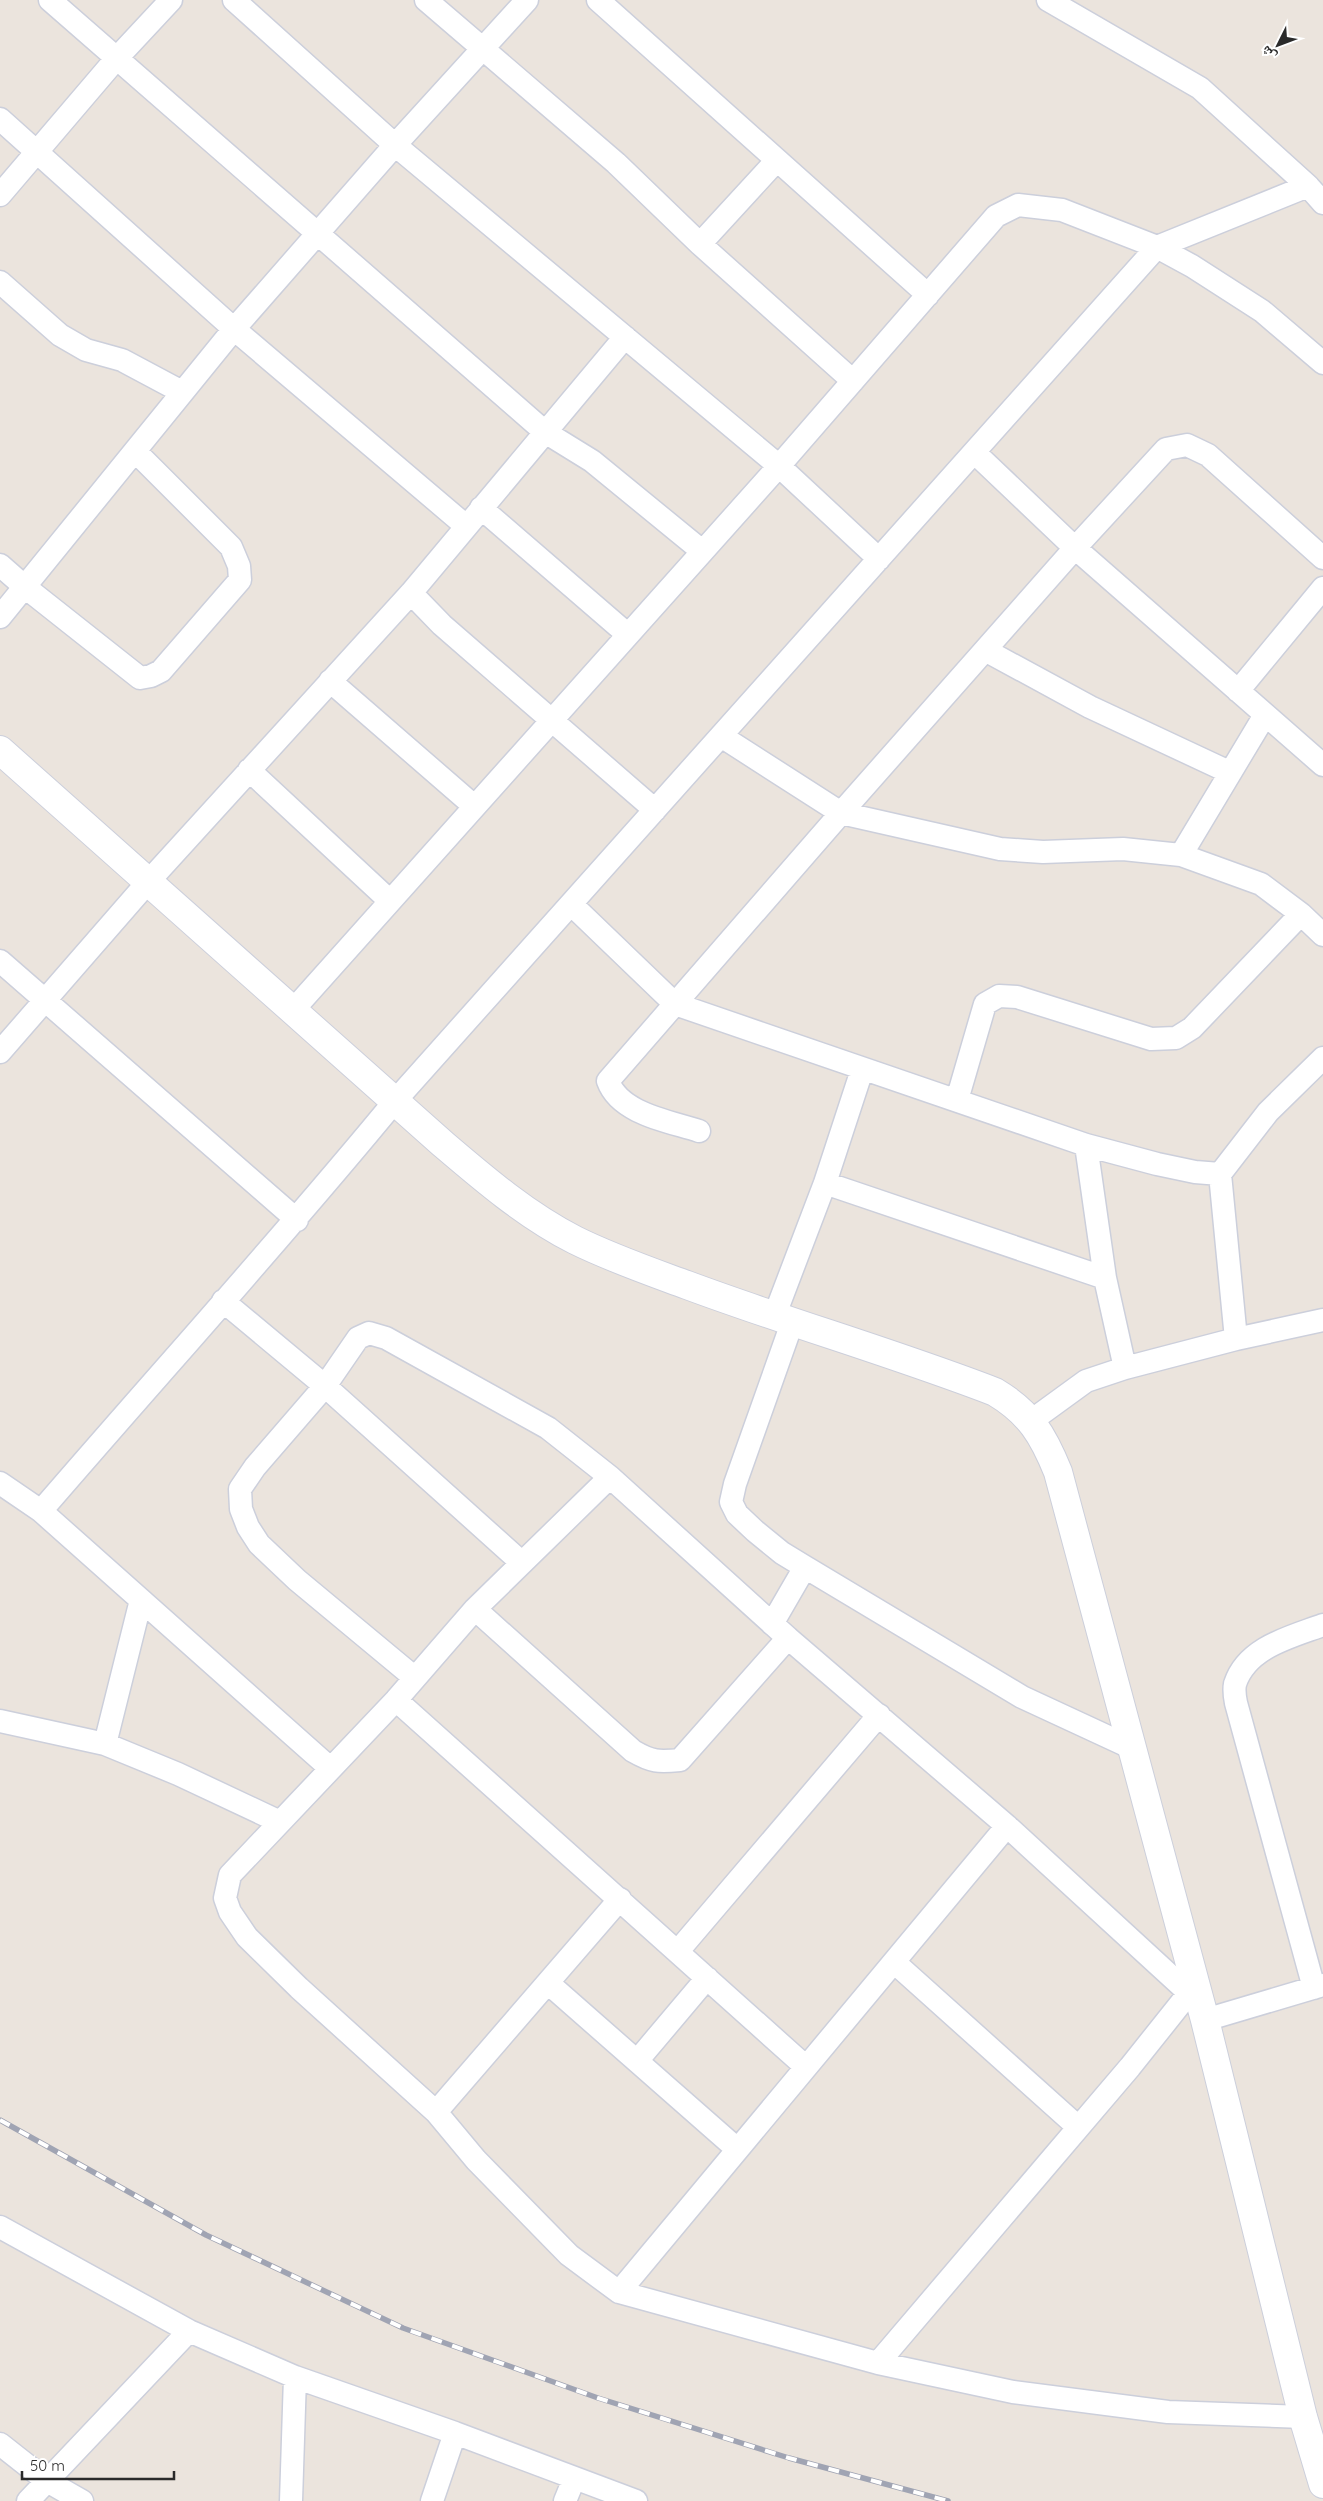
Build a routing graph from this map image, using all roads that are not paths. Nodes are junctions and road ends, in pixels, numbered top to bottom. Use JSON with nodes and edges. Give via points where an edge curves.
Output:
{"nodes":[{"id":1,"x":50,"y":0,"type":"edge"},
{"id":2,"x":171,"y":0,"type":"edge"},
{"id":3,"x":234,"y":0,"type":"edge"},
{"id":4,"x":426,"y":0,"type":"edge"},
{"id":5,"x":527,"y":0,"type":"edge"},
{"id":6,"x":598,"y":0,"type":"edge"},
{"id":7,"x":1048,"y":0,"type":"edge"},
{"id":8,"x":482,"y":47,"type":"junction"},
{"id":9,"x":116,"y":59,"type":"junction"},
{"id":10,"x":0,"y":119,"type":"edge"},
{"id":11,"x":395,"y":145,"type":"junction"},
{"id":12,"x":37,"y":151,"type":"junction"},
{"id":13,"x":777,"y":160,"type":"junction"},
{"id":14,"x":1308,"y":186,"type":"junction"},
{"id":15,"x":0,"y":195,"type":"edge"},
{"id":16,"x":1323,"y":203,"type":"edge"},
{"id":17,"x":317,"y":233,"type":"junction"},
{"id":18,"x":700,"y":244,"type":"junction"},
{"id":19,"x":1157,"y":247,"type":"junction"},
{"id":20,"x":0,"y":282,"type":"edge"},
{"id":21,"x":928,"y":295,"type":"junction"},
{"id":22,"x":234,"y":329,"type":"junction"},
{"id":23,"x":625,"y":337,"type":"junction"},
{"id":24,"x":1323,"y":363,"type":"edge"},
{"id":25,"x":853,"y":380,"type":"junction"},
{"id":26,"x":182,"y":392,"type":"junction"},
{"id":27,"x":545,"y":432,"type":"junction"},
{"id":28,"x":134,"y":451,"type":"junction"},
{"id":29,"x":974,"y":452,"type":"junction"},
{"id":30,"x":779,"y":466,"type":"junction"},
{"id":31,"x":480,"y":508,"type":"junction"},
{"id":32,"x":466,"y":526,"type":"junction"},
{"id":33,"x":1075,"y":548,"type":"junction"},
{"id":34,"x":702,"y":551,"type":"junction"},
{"id":35,"x":879,"y":558,"type":"junction"},
{"id":36,"x":1323,"y":558,"type":"edge"},
{"id":37,"x":0,"y":564,"type":"edge"},
{"id":38,"x":25,"y":587,"type":"junction"},
{"id":39,"x":1323,"y":588,"type":"edge"},
{"id":40,"x":411,"y":593,"type":"junction"},
{"id":41,"x":0,"y":617,"type":"edge"},
{"id":42,"x":627,"y":634,"type":"junction"},
{"id":43,"x":984,"y":650,"type":"junction"},
{"id":44,"x":330,"y":681,"type":"junction"},
{"id":45,"x":1238,"y":691,"type":"junction"},
{"id":46,"x":1264,"y":715,"type":"junction"},
{"id":47,"x":550,"y":720,"type":"junction"},
{"id":48,"x":721,"y":736,"type":"junction"},
{"id":49,"x":0,"y":750,"type":"edge"},
{"id":50,"x":1323,"y":765,"type":"edge"},
{"id":51,"x":249,"y":770,"type":"junction"},
{"id":52,"x":1229,"y":772,"type":"junction"},
{"id":53,"x":474,"y":806,"type":"junction"},
{"id":54,"x":655,"y":810,"type":"junction"},
{"id":55,"x":840,"y":813,"type":"junction"},
{"id":56,"x":1181,"y":855,"type":"junction"},
{"id":57,"x":148,"y":882,"type":"junction"},
{"id":58,"x":390,"y":901,"type":"junction"},
{"id":59,"x":571,"y":904,"type":"junction"},
{"id":60,"x":1301,"y":914,"type":"junction"},
{"id":61,"x":1323,"y":935,"type":"edge"},
{"id":62,"x":0,"y":961,"type":"edge"},
{"id":63,"x":44,"y":1001,"type":"junction"},
{"id":64,"x":675,"y":1004,"type":"junction"},
{"id":65,"x":294,"y":1009,"type":"junction"},
{"id":66,"x":0,"y":1052,"type":"edge"},
{"id":67,"x":1323,"y":1058,"type":"edge"},
{"id":68,"x":862,"y":1070,"type":"junction"},
{"id":69,"x":957,"y":1100,"type":"junction"},
{"id":70,"x":395,"y":1101,"type":"junction"},
{"id":71,"x":699,"y":1131,"type":"dead end"},
{"id":72,"x":1086,"y":1145,"type":"junction"},
{"id":73,"x":1220,"y":1174,"type":"junction"},
{"id":74,"x":825,"y":1183,"type":"junction"},
{"id":75,"x":297,"y":1220,"type":"junction"},
{"id":76,"x":1105,"y":1278,"type":"junction"},
{"id":77,"x":223,"y":1301,"type":"junction"},
{"id":78,"x":783,"y":1320,"type":"junction"},
{"id":79,"x":1323,"y":1320,"type":"edge"},
{"id":80,"x":1236,"y":1339,"type":"junction"},
{"id":81,"x":1125,"y":1368,"type":"junction"},
{"id":82,"x":325,"y":1386,"type":"junction"},
{"id":83,"x":1031,"y":1421,"type":"junction"},
{"id":84,"x":610,"y":1477,"type":"junction"},
{"id":85,"x":0,"y":1483,"type":"edge"},
{"id":86,"x":41,"y":1511,"type":"junction"},
{"id":87,"x":521,"y":1562,"type":"junction"},
{"id":88,"x":805,"y":1567,"type":"junction"},
{"id":89,"x":141,"y":1600,"type":"junction"},
{"id":90,"x":475,"y":1609,"type":"junction"},
{"id":91,"x":1323,"y":1625,"type":"edge"},
{"id":92,"x":780,"y":1631,"type":"junction"},
{"id":93,"x":415,"y":1678,"type":"junction"},
{"id":94,"x":396,"y":1700,"type":"junction"},
{"id":95,"x":879,"y":1715,"type":"junction"},
{"id":96,"x":0,"y":1721,"type":"edge"},
{"id":97,"x":105,"y":1744,"type":"junction"},
{"id":98,"x":1132,"y":1748,"type":"junction"},
{"id":99,"x":330,"y":1768,"type":"junction"},
{"id":100,"x":280,"y":1822,"type":"junction"},
{"id":101,"x":1007,"y":1826,"type":"junction"},
{"id":102,"x":620,"y":1899,"type":"junction"},
{"id":103,"x":678,"y":1951,"type":"junction"},
{"id":104,"x":894,"y":1962,"type":"junction"},
{"id":105,"x":707,"y":1978,"type":"junction"},
{"id":106,"x":548,"y":1983,"type":"junction"},
{"id":107,"x":1319,"y":1986,"type":"edge"},
{"id":108,"x":1198,"y":2005,"type":"junction"},
{"id":109,"x":637,"y":2062,"type":"junction"},
{"id":110,"x":806,"y":2067,"type":"junction"},
{"id":111,"x":436,"y":2112,"type":"junction"},
{"id":112,"x":1078,"y":2127,"type":"junction"},
{"id":113,"x":736,"y":2149,"type":"junction"},
{"id":114,"x":0,"y":2227,"type":"edge"},
{"id":115,"x":619,"y":2292,"type":"junction"},
{"id":116,"x":189,"y":2331,"type":"junction"},
{"id":117,"x":878,"y":2363,"type":"junction"},
{"id":118,"x":295,"y":2377,"type":"junction"},
{"id":119,"x":1303,"y":2417,"type":"junction"},
{"id":120,"x":455,"y":2433,"type":"junction"},
{"id":121,"x":0,"y":2444,"type":"edge"},
{"id":122,"x":574,"y":2479,"type":"junction"},
{"id":123,"x":46,"y":2481,"type":"junction"},
{"id":124,"x":1323,"y":2484,"type":"edge"},
{"id":125,"x":28,"y":2501,"type":"edge"},
{"id":126,"x":82,"y":2501,"type":"edge"},
{"id":127,"x":291,"y":2501,"type":"edge"},
{"id":128,"x":432,"y":2501,"type":"edge"},
{"id":129,"x":566,"y":2501,"type":"edge"},
{"id":130,"x":636,"y":2501,"type":"edge"}],
"edges":[{"from":1,"to":9,"type":"street"},
{"from":2,"to":9,"type":"street"},
{"from":3,"to":11,"type":"street"},
{"from":4,"to":8,"type":"street"},
{"from":5,"to":8,"type":"street"},
{"from":6,"to":13,"type":"street"},
{"from":7,"to":14,"type":"street","via":[[1200,88]]},
{"from":8,"to":11,"type":"street"},
{"from":8,"to":18,"type":"street","via":[[616,163]]},
{"from":9,"to":12,"type":"street"},
{"from":9,"to":17,"type":"street"},
{"from":10,"to":12,"type":"street"},
{"from":11,"to":17,"type":"street"},
{"from":11,"to":23,"type":"street"},
{"from":12,"to":15,"type":"street"},
{"from":12,"to":22,"type":"street"},
{"from":13,"to":18,"type":"street"},
{"from":13,"to":21,"type":"street"},
{"from":14,"to":16,"type":"street"},
{"from":14,"to":19,"type":"street"},
{"from":17,"to":22,"type":"street"},
{"from":17,"to":27,"type":"street"},
{"from":18,"to":25,"type":"street"},
{"from":19,"to":21,"type":"street","via":[[1062,210],[1018,205],[996,216]]},
{"from":19,"to":24,"type":"street","via":[[1262,311]]},
{"from":19,"to":29,"type":"street"},
{"from":20,"to":26,"type":"street","via":[[60,335],[86,350],[122,360]]},
{"from":21,"to":25,"type":"street"},
{"from":22,"to":26,"type":"street"},
{"from":22,"to":32,"type":"street"},
{"from":23,"to":27,"type":"street"},
{"from":23,"to":30,"type":"street"},
{"from":25,"to":30,"type":"street"},
{"from":26,"to":28,"type":"street"},
{"from":27,"to":31,"type":"street"},
{"from":27,"to":34,"type":"street","via":[[592,461]]},
{"from":28,"to":38,"type":"street"},
{"from":28,"to":38,"type":"street","via":[[231,547],[239,566],[240,580],[160,671],[140,678]]},
{"from":29,"to":33,"type":"street"},
{"from":29,"to":35,"type":"street"},
{"from":30,"to":34,"type":"street"},
{"from":30,"to":35,"type":"street"},
{"from":31,"to":32,"type":"street"},
{"from":31,"to":42,"type":"street"},
{"from":32,"to":40,"type":"street"},
{"from":33,"to":36,"type":"street","via":[[1166,449],[1187,445],[1208,455]]},
{"from":33,"to":43,"type":"street"},
{"from":33,"to":45,"type":"street"},
{"from":34,"to":42,"type":"street"},
{"from":35,"to":48,"type":"street"},
{"from":37,"to":38,"type":"street"},
{"from":38,"to":41,"type":"street"},
{"from":39,"to":45,"type":"street"},
{"from":40,"to":44,"type":"street"},
{"from":40,"to":47,"type":"street","via":[[442,625]]},
{"from":42,"to":47,"type":"street"},
{"from":43,"to":52,"type":"street","via":[[1090,707]]},
{"from":43,"to":55,"type":"street"},
{"from":44,"to":51,"type":"street"},
{"from":44,"to":53,"type":"street"},
{"from":45,"to":46,"type":"street"},
{"from":46,"to":50,"type":"street"},
{"from":46,"to":52,"type":"street"},
{"from":47,"to":53,"type":"street"},
{"from":47,"to":54,"type":"street"},
{"from":48,"to":54,"type":"street"},
{"from":48,"to":55,"type":"street"},
{"from":49,"to":57,"type":"main road"},
{"from":51,"to":57,"type":"street"},
{"from":51,"to":58,"type":"street"},
{"from":52,"to":56,"type":"street"},
{"from":53,"to":58,"type":"street"},
{"from":54,"to":59,"type":"street"},
{"from":55,"to":56,"type":"street","via":[[1000,849],[1043,852],[1122,849]]},
{"from":55,"to":64,"type":"street"},
{"from":56,"to":60,"type":"street","via":[[1261,884]]},
{"from":57,"to":63,"type":"street"},
{"from":57,"to":65,"type":"main road"},
{"from":58,"to":65,"type":"street"},
{"from":59,"to":64,"type":"street"},
{"from":59,"to":70,"type":"street"},
{"from":60,"to":61,"type":"street"},
{"from":60,"to":69,"type":"street","via":[[1192,1028],[1176,1038],[1151,1039],[1017,997],[999,996],[984,1004]]},
{"from":62,"to":63,"type":"street"},
{"from":63,"to":66,"type":"street"},
{"from":63,"to":75,"type":"street"},
{"from":64,"to":68,"type":"street"},
{"from":64,"to":71,"type":"street","via":[[608,1081],[612,1092],[624,1103]]},
{"from":65,"to":70,"type":"main road"},
{"from":67,"to":73,"type":"street","via":[[1268,1112]]},
{"from":68,"to":69,"type":"street"},
{"from":68,"to":74,"type":"street"},
{"from":69,"to":72,"type":"street"},
{"from":70,"to":75,"type":"street"},
{"from":70,"to":78,"type":"main road","via":[[488,1182],[533,1216],[573,1240],[613,1258]]},
{"from":72,"to":73,"type":"street","via":[[1157,1164]]},
{"from":72,"to":76,"type":"street"},
{"from":73,"to":80,"type":"street"},
{"from":74,"to":76,"type":"street"},
{"from":74,"to":78,"type":"street"},
{"from":75,"to":77,"type":"street"},
{"from":76,"to":81,"type":"street"},
{"from":77,"to":82,"type":"street"},
{"from":77,"to":86,"type":"street"},
{"from":78,"to":83,"type":"main road","via":[[995,1392]]},
{"from":78,"to":88,"type":"street","via":[[731,1502],[737,1514],[755,1531]]},
{"from":79,"to":80,"type":"street"},
{"from":80,"to":81,"type":"street"},
{"from":81,"to":83,"type":"street","via":[[1086,1381]]},
{"from":82,"to":84,"type":"street","via":[[358,1338],[369,1333],[386,1338],[548,1428]]},
{"from":82,"to":87,"type":"street"},
{"from":82,"to":93,"type":"street","via":[[240,1489],[242,1509],[248,1527],[260,1544]]},
{"from":83,"to":98,"type":"main road","via":[[1045,1440],[1058,1472]]},
{"from":84,"to":87,"type":"street"},
{"from":84,"to":92,"type":"street"},
{"from":85,"to":86,"type":"street"},
{"from":86,"to":89,"type":"street"},
{"from":87,"to":90,"type":"street"},
{"from":88,"to":92,"type":"street"},
{"from":88,"to":98,"type":"street","via":[[1022,1697]]},
{"from":89,"to":97,"type":"street"},
{"from":89,"to":99,"type":"street"},
{"from":90,"to":92,"type":"street","via":[[633,1751],[650,1761],[660,1762],[680,1760]]},
{"from":90,"to":93,"type":"street"},
{"from":91,"to":107,"type":"street","via":[[1264,1648],[1245,1666],[1235,1685],[1236,1703]]},
{"from":92,"to":95,"type":"street"},
{"from":93,"to":94,"type":"street"},
{"from":94,"to":99,"type":"street"},
{"from":94,"to":102,"type":"street"},
{"from":95,"to":101,"type":"street"},
{"from":95,"to":103,"type":"street"},
{"from":96,"to":97,"type":"street"},
{"from":97,"to":100,"type":"street"},
{"from":98,"to":108,"type":"main road"},
{"from":99,"to":100,"type":"street"},
{"from":100,"to":111,"type":"street","via":[[230,1875],[225,1898],[230,1912],[246,1937]]},
{"from":101,"to":104,"type":"street"},
{"from":101,"to":108,"type":"street"},
{"from":102,"to":103,"type":"street"},
{"from":102,"to":106,"type":"street"},
{"from":103,"to":105,"type":"street"},
{"from":104,"to":110,"type":"street"},
{"from":104,"to":112,"type":"street"},
{"from":105,"to":109,"type":"street"},
{"from":105,"to":110,"type":"street"},
{"from":106,"to":109,"type":"street"},
{"from":106,"to":111,"type":"street"},
{"from":107,"to":108,"type":"street"},
{"from":108,"to":112,"type":"street","via":[[1130,2067]]},
{"from":108,"to":119,"type":"main road"},
{"from":109,"to":113,"type":"street"},
{"from":110,"to":113,"type":"street"},
{"from":111,"to":115,"type":"street","via":[[476,2160],[569,2255]]},
{"from":112,"to":117,"type":"street"},
{"from":113,"to":115,"type":"street"},
{"from":114,"to":116,"type":"street"},
{"from":115,"to":117,"type":"street"},
{"from":116,"to":118,"type":"street"},
{"from":116,"to":123,"type":"street"},
{"from":117,"to":119,"type":"street","via":[[1013,2392],[1168,2412]]},
{"from":118,"to":120,"type":"street"},
{"from":118,"to":127,"type":"street"},
{"from":119,"to":124,"type":"main road"},
{"from":120,"to":122,"type":"street"},
{"from":120,"to":128,"type":"street"},
{"from":121,"to":123,"type":"street"},
{"from":122,"to":129,"type":"street"},
{"from":122,"to":130,"type":"street"},
{"from":123,"to":125,"type":"street"},
{"from":123,"to":126,"type":"street"}]}
